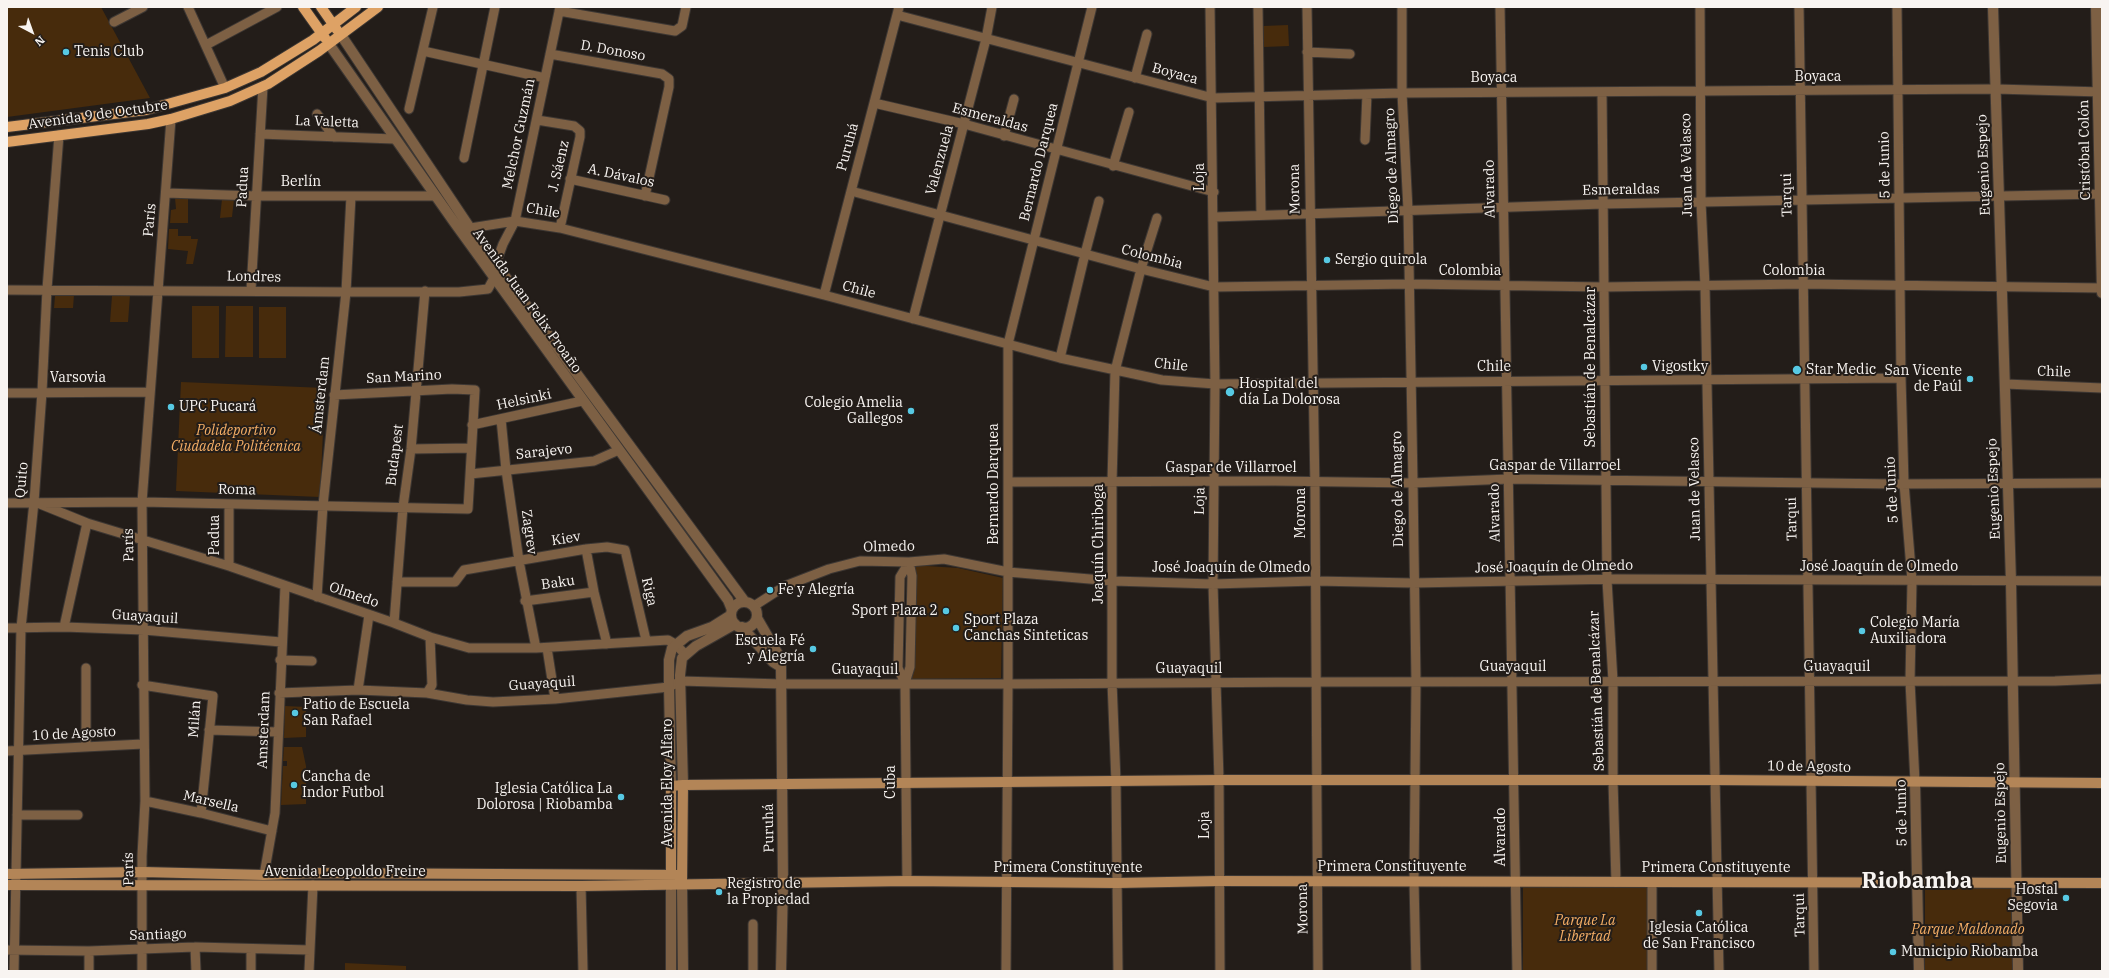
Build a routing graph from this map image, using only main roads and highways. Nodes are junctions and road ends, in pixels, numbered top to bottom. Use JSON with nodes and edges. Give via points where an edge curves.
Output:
{"nodes":[{"id":1,"x":303,"y":7,"type":"edge"},
{"id":2,"x":321,"y":7,"type":"edge"},
{"id":3,"x":356,"y":7,"type":"edge"},
{"id":4,"x":378,"y":7,"type":"edge"},
{"id":5,"x":334,"y":25,"type":"junction"},
{"id":6,"x":322,"y":33,"type":"junction"},
{"id":7,"x":341,"y":35,"type":"junction"},
{"id":8,"x":329,"y":44,"type":"junction"},
{"id":9,"x":7,"y":127,"type":"edge"},
{"id":10,"x":7,"y":142,"type":"edge"},
{"id":11,"x":2102,"y":783,"type":"edge"},
{"id":12,"x":683,"y":785,"type":"junction"},
{"id":13,"x":671,"y":786,"type":"joint"},
{"id":14,"x":11,"y":874,"type":"edge"},
{"id":15,"x":671,"y":880,"type":"junction"},
{"id":16,"x":682,"y":880,"type":"junction"},
{"id":17,"x":2102,"y":883,"type":"edge"},
{"id":18,"x":12,"y":885,"type":"edge"}],
"edges":[{"from":1,"to":6,"type":"main road","name":"Avenida Juan Felix Proaño"},
{"from":2,"to":5,"type":"main road","name":"Avenida Juan Felix Proaño"},
{"from":3,"to":5,"type":"main road","name":"Avenida 9 de Octubre"},
{"from":4,"to":7,"type":"main road","name":"Avenida 9 de Octubre"},
{"from":5,"to":6,"type":"main road","name":"Avenida 9 de Octubre"},
{"from":5,"to":7,"type":"main road","name":"Avenida Juan Felix Proaño"},
{"from":6,"to":8,"type":"main road","name":"Avenida Juan Felix Proaño"},
{"from":6,"to":9,"type":"main road","name":"Avenida 9 de Octubre","via":[[261,72],[225,88],[146,110]]},
{"from":7,"to":8,"type":"main road","name":"Avenida 9 de Octubre"},
{"from":8,"to":10,"type":"main road","name":"Avenida 9 de Octubre","via":[[263,86],[230,101],[170,119]]},
{"from":11,"to":12,"type":"main road","name":"10 de Agosto","via":[[1219,780],[1007,784],[905,782]]},
{"from":12,"to":13,"type":"main road","name":"10 de Agosto"},
{"from":12,"to":16,"type":"main road","name":"Avenida Eloy Alfaro"},
{"from":13,"to":15,"type":"main road","name":"Avenida Eloy Alfaro"},
{"from":14,"to":15,"type":"main road","name":"Avenida Leopoldo Freire","via":[[312,873]]},
{"from":15,"to":16,"type":"main road","name":"Avenida Leopoldo Freire"},
{"from":15,"to":18,"type":"main road","name":"Avenida Leopoldo Freire","via":[[581,886]]},
{"from":16,"to":17,"type":"main road","name":"Primera Constituyente","via":[[784,883]]}]}
